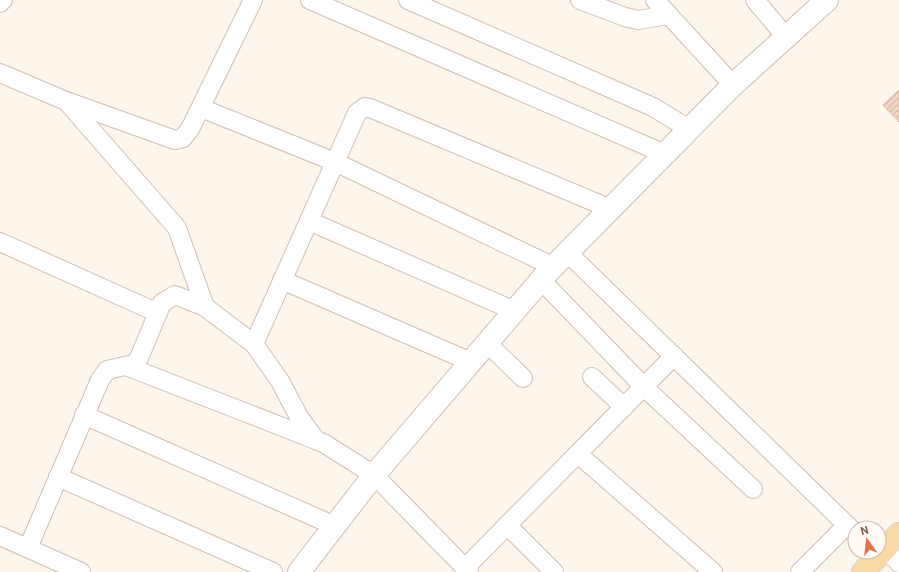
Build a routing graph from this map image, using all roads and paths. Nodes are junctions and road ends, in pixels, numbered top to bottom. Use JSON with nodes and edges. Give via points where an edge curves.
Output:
{"nodes":[{"id":1,"x":3,"y":0,"type":"edge"},
{"id":2,"x":408,"y":0,"type":"edge"},
{"id":3,"x":580,"y":0,"type":"edge"},
{"id":4,"x":656,"y":0,"type":"edge"},
{"id":5,"x":755,"y":0,"type":"edge"},
{"id":6,"x":827,"y":0,"type":"edge"},
{"id":7,"x":250,"y":1,"type":"edge"},
{"id":8,"x":320,"y":2,"type":"edge"},
{"id":9,"x":0,"y":3,"type":"edge"},
{"id":10,"x":669,"y":15,"type":"junction"},
{"id":11,"x":786,"y":37,"type":"junction"},
{"id":12,"x":0,"y":73,"type":"edge"},
{"id":13,"x":733,"y":85,"type":"junction"},
{"id":14,"x":66,"y":101,"type":"junction"},
{"id":15,"x":201,"y":108,"type":"junction"},
{"id":16,"x":689,"y":129,"type":"junction"},
{"id":17,"x":665,"y":154,"type":"junction"},
{"id":18,"x":335,"y":162,"type":"junction"},
{"id":19,"x":611,"y":209,"type":"junction"},
{"id":20,"x":308,"y":221,"type":"junction"},
{"id":21,"x":0,"y":242,"type":"edge"},
{"id":22,"x":554,"y":267,"type":"junction"},
{"id":23,"x":282,"y":280,"type":"junction"},
{"id":24,"x":205,"y":307,"type":"junction"},
{"id":25,"x":515,"y":311,"type":"junction"},
{"id":26,"x":158,"y":313,"type":"junction"},
{"id":27,"x":487,"y":343,"type":"junction"},
{"id":28,"x":254,"y":344,"type":"junction"},
{"id":29,"x":674,"y":356,"type":"junction"},
{"id":30,"x":471,"y":362,"type":"junction"},
{"id":31,"x":126,"y":366,"type":"junction"},
{"id":32,"x":592,"y":377,"type":"dead end"},
{"id":33,"x":523,"y":378,"type":"dead end"},
{"id":34,"x":644,"y":387,"type":"junction"},
{"id":35,"x":624,"y":407,"type":"junction"},
{"id":36,"x":84,"y":416,"type":"junction"},
{"id":37,"x":316,"y":440,"type":"junction"},
{"id":38,"x":578,"y":454,"type":"junction"},
{"id":39,"x":374,"y":475,"type":"junction"},
{"id":40,"x":58,"y":477,"type":"junction"},
{"id":41,"x":753,"y":490,"type":"dead end"},
{"id":42,"x":508,"y":525,"type":"junction"},
{"id":43,"x":847,"y":525,"type":"edge"},
{"id":44,"x":335,"y":526,"type":"junction"},
{"id":45,"x":847,"y":532,"type":"edge"},
{"id":46,"x":0,"y":536,"type":"edge"},
{"id":47,"x":28,"y":548,"type":"junction"},
{"id":48,"x":877,"y":560,"type":"edge"},
{"id":49,"x":467,"y":570,"type":"edge"},
{"id":50,"x":81,"y":572,"type":"edge"},
{"id":51,"x":273,"y":572,"type":"edge"},
{"id":52,"x":299,"y":572,"type":"edge"},
{"id":53,"x":554,"y":572,"type":"edge"},
{"id":54,"x":713,"y":572,"type":"edge"},
{"id":55,"x":800,"y":572,"type":"edge"},
{"id":56,"x":863,"y":572,"type":"edge"}],
"edges":[{"from":1,"to":9,"type":"street"},
{"from":2,"to":16,"type":"street","via":[[653,107]]},
{"from":3,"to":10,"type":"street","via":[[638,20]]},
{"from":4,"to":10,"type":"street"},
{"from":5,"to":11,"type":"street"},
{"from":6,"to":11,"type":"street"},
{"from":7,"to":15,"type":"street"},
{"from":8,"to":17,"type":"street"},
{"from":10,"to":13,"type":"street"},
{"from":11,"to":13,"type":"street"},
{"from":12,"to":14,"type":"street"},
{"from":13,"to":16,"type":"street"},
{"from":14,"to":15,"type":"street","via":[[175,140],[183,138]]},
{"from":14,"to":24,"type":"street","via":[[177,228]]},
{"from":15,"to":18,"type":"street"},
{"from":16,"to":17,"type":"street"},
{"from":17,"to":19,"type":"street"},
{"from":18,"to":19,"type":"street","via":[[357,113],[370,108]]},
{"from":18,"to":20,"type":"street"},
{"from":18,"to":22,"type":"street"},
{"from":19,"to":22,"type":"street"},
{"from":20,"to":23,"type":"street"},
{"from":20,"to":25,"type":"street"},
{"from":21,"to":26,"type":"street"},
{"from":22,"to":25,"type":"street"},
{"from":22,"to":29,"type":"street"},
{"from":22,"to":34,"type":"street"},
{"from":23,"to":28,"type":"street"},
{"from":23,"to":30,"type":"street"},
{"from":24,"to":26,"type":"street","via":[[175,295],[162,303]]},
{"from":24,"to":28,"type":"street"},
{"from":25,"to":27,"type":"street"},
{"from":26,"to":31,"type":"street","via":[[139,358],[134,364]]},
{"from":27,"to":30,"type":"street"},
{"from":27,"to":33,"type":"street"},
{"from":28,"to":37,"type":"street"},
{"from":29,"to":34,"type":"street"},
{"from":29,"to":43,"type":"street"},
{"from":30,"to":39,"type":"street"},
{"from":31,"to":36,"type":"street","via":[[107,370],[103,374]]},
{"from":31,"to":37,"type":"street"},
{"from":32,"to":35,"type":"street"},
{"from":34,"to":35,"type":"street"},
{"from":34,"to":41,"type":"street"},
{"from":35,"to":38,"type":"street"},
{"from":36,"to":40,"type":"street"},
{"from":36,"to":44,"type":"street"},
{"from":37,"to":39,"type":"street"},
{"from":38,"to":42,"type":"street"},
{"from":38,"to":54,"type":"street"},
{"from":39,"to":44,"type":"street"},
{"from":39,"to":49,"type":"street"},
{"from":40,"to":47,"type":"street"},
{"from":40,"to":51,"type":"street"},
{"from":42,"to":49,"type":"street"},
{"from":42,"to":53,"type":"street"},
{"from":44,"to":52,"type":"street"},
{"from":45,"to":55,"type":"street"},
{"from":46,"to":47,"type":"street"},
{"from":47,"to":50,"type":"street"},
{"from":48,"to":56,"type":"main road"}]}
